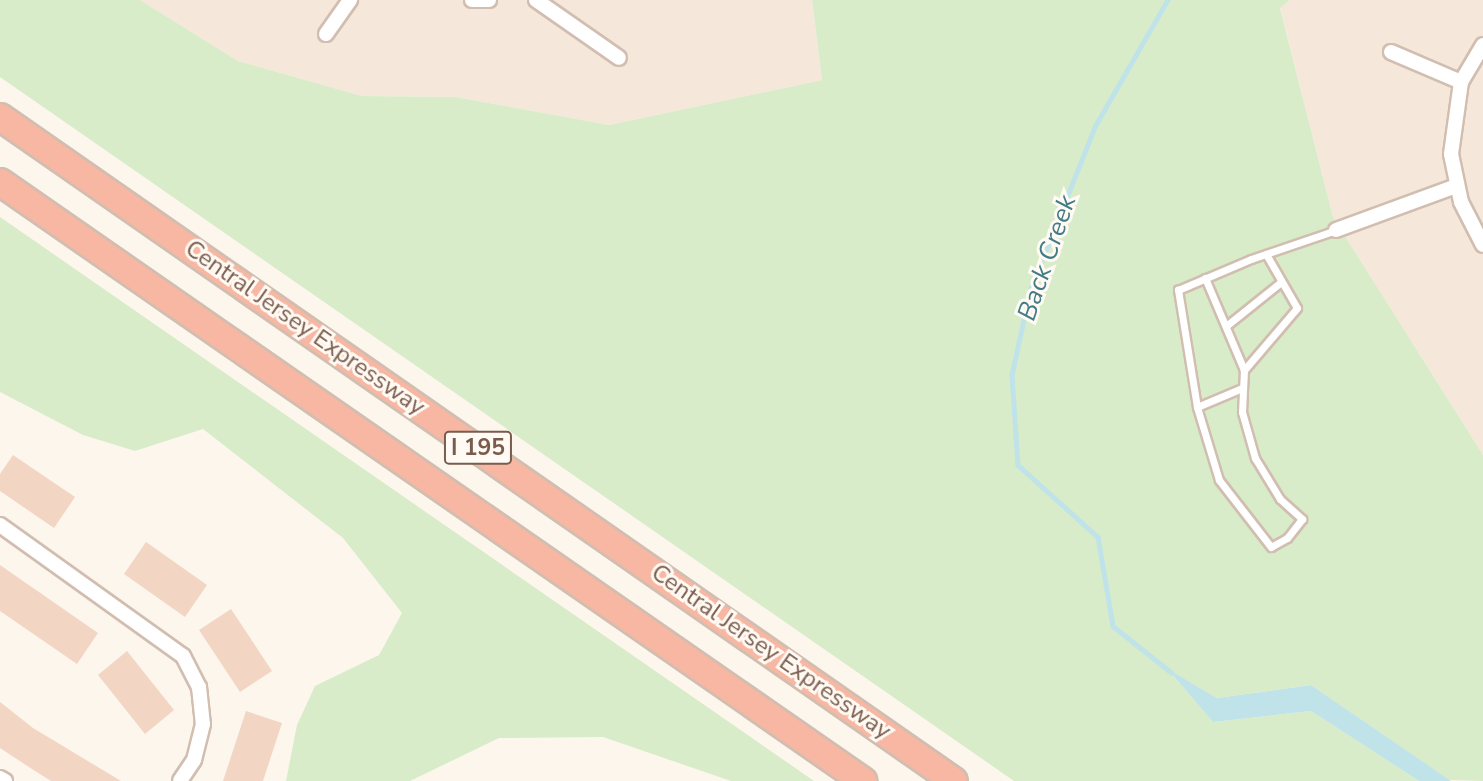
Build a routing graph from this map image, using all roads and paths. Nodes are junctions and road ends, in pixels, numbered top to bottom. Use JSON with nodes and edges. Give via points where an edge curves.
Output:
{"nodes":[{"id":1,"x":350,"y":0,"type":"edge"},
{"id":2,"x":471,"y":0,"type":"edge"},
{"id":3,"x":489,"y":0,"type":"edge"},
{"id":4,"x":536,"y":0,"type":"edge"},
{"id":5,"x":326,"y":34,"type":"dead end"},
{"id":6,"x":1483,"y":45,"type":"edge"},
{"id":7,"x":1391,"y":52,"type":"dead end"},
{"id":8,"x":619,"y":58,"type":"dead end"},
{"id":9,"x":1461,"y":82,"type":"junction"},
{"id":10,"x":0,"y":117,"type":"edge"},
{"id":11,"x":0,"y":182,"type":"edge"},
{"id":12,"x":1456,"y":186,"type":"junction"},
{"id":13,"x":1336,"y":230,"type":"joint"},
{"id":14,"x":1483,"y":245,"type":"edge"},
{"id":15,"x":1266,"y":254,"type":"junction"},
{"id":16,"x":1205,"y":278,"type":"junction"},
{"id":17,"x":1281,"y":282,"type":"junction"},
{"id":18,"x":1226,"y":326,"type":"junction"},
{"id":19,"x":1244,"y":370,"type":"junction"},
{"id":20,"x":1242,"y":388,"type":"junction"},
{"id":21,"x":1197,"y":407,"type":"junction"},
{"id":22,"x":0,"y":524,"type":"edge"},
{"id":23,"x":0,"y":778,"type":"edge"},
{"id":24,"x":5,"y":781,"type":"edge"},
{"id":25,"x":180,"y":781,"type":"edge"},
{"id":26,"x":863,"y":781,"type":"edge"},
{"id":27,"x":954,"y":781,"type":"edge"}],
"edges":[{"from":1,"to":5,"type":"street"},
{"from":2,"to":3,"type":"street"},
{"from":4,"to":8,"type":"street"},
{"from":6,"to":9,"type":"street"},
{"from":7,"to":9,"type":"street"},
{"from":9,"to":12,"type":"street","via":[[1451,128]]},
{"from":10,"to":27,"type":"highway","name":"Central Jersey Expressway","number":"I 195"},
{"from":11,"to":26,"type":"highway","number":"I 195"},
{"from":12,"to":13,"type":"street"},
{"from":12,"to":14,"type":"street"},
{"from":13,"to":15,"type":"lane"},
{"from":15,"to":16,"type":"lane"},
{"from":15,"to":17,"type":"lane"},
{"from":16,"to":18,"type":"lane"},
{"from":16,"to":21,"type":"lane","via":[[1178,290],[1177,301]]},
{"from":17,"to":18,"type":"lane"},
{"from":17,"to":19,"type":"lane","via":[[1297,308]]},
{"from":18,"to":19,"type":"lane"},
{"from":19,"to":20,"type":"lane"},
{"from":20,"to":21,"type":"lane"},
{"from":20,"to":21,"type":"lane","via":[[1242,412],[1255,458],[1280,499],[1302,519],[1287,538],[1271,547],[1219,480]]},
{"from":22,"to":25,"type":"street","via":[[183,656],[199,687],[203,724],[194,760]]},
{"from":23,"to":24,"type":"street"}]}
